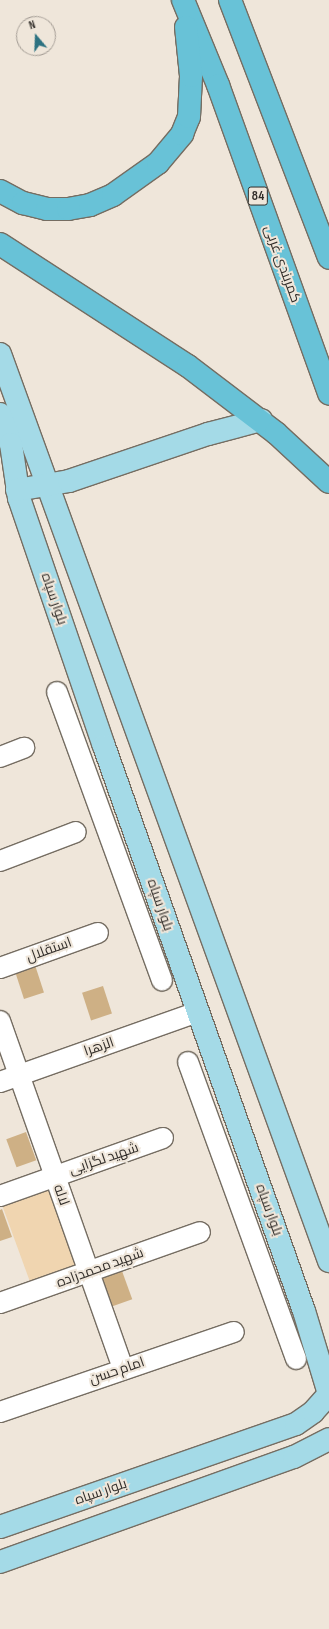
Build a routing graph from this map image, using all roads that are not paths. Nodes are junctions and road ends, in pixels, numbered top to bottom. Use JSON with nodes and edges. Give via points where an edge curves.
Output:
{"nodes":[{"id":1,"x":230,"y":0,"type":"edge"},
{"id":2,"x":184,"y":1,"type":"edge"},
{"id":3,"x":0,"y":192,"type":"edge"},
{"id":4,"x":0,"y":244,"type":"edge"},
{"id":5,"x":329,"y":258,"type":"edge"},
{"id":6,"x":0,"y":354,"type":"edge"},
{"id":7,"x":329,"y":394,"type":"edge"},
{"id":8,"x":0,"y":414,"type":"edge"},
{"id":9,"x":260,"y":420,"type":"junction"},
{"id":10,"x":329,"y":482,"type":"edge"},
{"id":11,"x":48,"y":485,"type":"junction"},
{"id":12,"x":17,"y":490,"type":"junction"},
{"id":13,"x":58,"y":692,"type":"dead end"},
{"id":14,"x":24,"y":748,"type":"dead end"},
{"id":15,"x":0,"y":757,"type":"edge"},
{"id":16,"x":76,"y":832,"type":"dead end"},
{"id":17,"x":144,"y":859,"type":"junction"},
{"id":18,"x":0,"y":861,"type":"edge"},
{"id":19,"x":120,"y":866,"type":"junction"},
{"id":20,"x":98,"y":933,"type":"dead end"},
{"id":21,"x":0,"y":968,"type":"edge"},
{"id":22,"x":162,"y":981,"type":"dead end"},
{"id":23,"x":198,"y":1012,"type":"junction"},
{"id":24,"x":0,"y":1022,"type":"edge"},
{"id":25,"x":188,"y":1062,"type":"dead end"},
{"id":26,"x":18,"y":1076,"type":"junction"},
{"id":27,"x":0,"y":1082,"type":"edge"},
{"id":28,"x":164,"y":1138,"type":"dead end"},
{"id":29,"x":55,"y":1177,"type":"junction"},
{"id":30,"x":0,"y":1196,"type":"edge"},
{"id":31,"x":266,"y":1202,"type":"junction"},
{"id":32,"x":242,"y":1209,"type":"junction"},
{"id":33,"x":200,"y":1232,"type":"dead end"},
{"id":34,"x":329,"y":1262,"type":"edge"},
{"id":35,"x":89,"y":1272,"type":"junction"},
{"id":36,"x":0,"y":1303,"type":"edge"},
{"id":37,"x":234,"y":1332,"type":"dead end"},
{"id":38,"x":296,"y":1359,"type":"dead end"},
{"id":39,"x":123,"y":1369,"type":"junction"},
{"id":40,"x":329,"y":1394,"type":"edge"},
{"id":41,"x":0,"y":1412,"type":"edge"},
{"id":42,"x":329,"y":1438,"type":"edge"},
{"id":43,"x":0,"y":1527,"type":"edge"},
{"id":44,"x":0,"y":1562,"type":"edge"}],
"edges":[{"from":1,"to":5,"type":"highway"},
{"from":2,"to":3,"type":"highway","via":[[191,76],[189,117],[179,138],[158,164],[113,196],[90,205],[68,209],[47,209],[23,203]]},
{"from":2,"to":7,"type":"highway","name":"کمربندی غربی","number":"84","via":[[218,85]]},
{"from":4,"to":9,"type":"highway","via":[[188,366]]},
{"from":6,"to":11,"type":"main road"},
{"from":8,"to":12,"type":"main road","name":"بلوار سپاه","via":[[11,444]]},
{"from":9,"to":10,"type":"highway"},
{"from":9,"to":11,"type":"main road","via":[[208,434],[68,481]]},
{"from":11,"to":12,"type":"main road"},
{"from":11,"to":34,"type":"main road"},
{"from":12,"to":17,"type":"main road","name":"بلوار سپاه"},
{"from":13,"to":19,"type":"street"},
{"from":14,"to":15,"type":"street"},
{"from":16,"to":18,"type":"street"},
{"from":17,"to":19,"type":"street"},
{"from":17,"to":23,"type":"main road","name":"بلوار سپاه"},
{"from":19,"to":22,"type":"street"},
{"from":20,"to":21,"type":"street","name":"استقلال"},
{"from":23,"to":26,"type":"street","name":"الزهرا"},
{"from":23,"to":31,"type":"main road","name":"بلوار سپاه"},
{"from":24,"to":26,"type":"street","name":"لاله"},
{"from":25,"to":32,"type":"street"},
{"from":26,"to":27,"type":"street","name":"الزهرا"},
{"from":26,"to":29,"type":"street","name":"لاله"},
{"from":28,"to":29,"type":"street","name":"شهید لگزایی"},
{"from":29,"to":30,"type":"street","name":"شهید لگزایی"},
{"from":29,"to":35,"type":"street","name":"لاله"},
{"from":31,"to":32,"type":"street"},
{"from":31,"to":40,"type":"main road","name":"بلوار سپاه","via":[[304,1311]]},
{"from":32,"to":38,"type":"street"},
{"from":33,"to":35,"type":"street","name":"شهید محمدزاده"},
{"from":35,"to":36,"type":"street","name":"شهید محمدزاده"},
{"from":35,"to":39,"type":"street","name":"لاله"},
{"from":37,"to":39,"type":"street","name":"امام حسن"},
{"from":39,"to":41,"type":"street","name":"امام حسن"},
{"from":40,"to":43,"type":"main road","name":"بلوار سپاه","via":[[313,1412],[296,1424]]},
{"from":42,"to":44,"type":"main road","via":[[294,1457]]}]}
